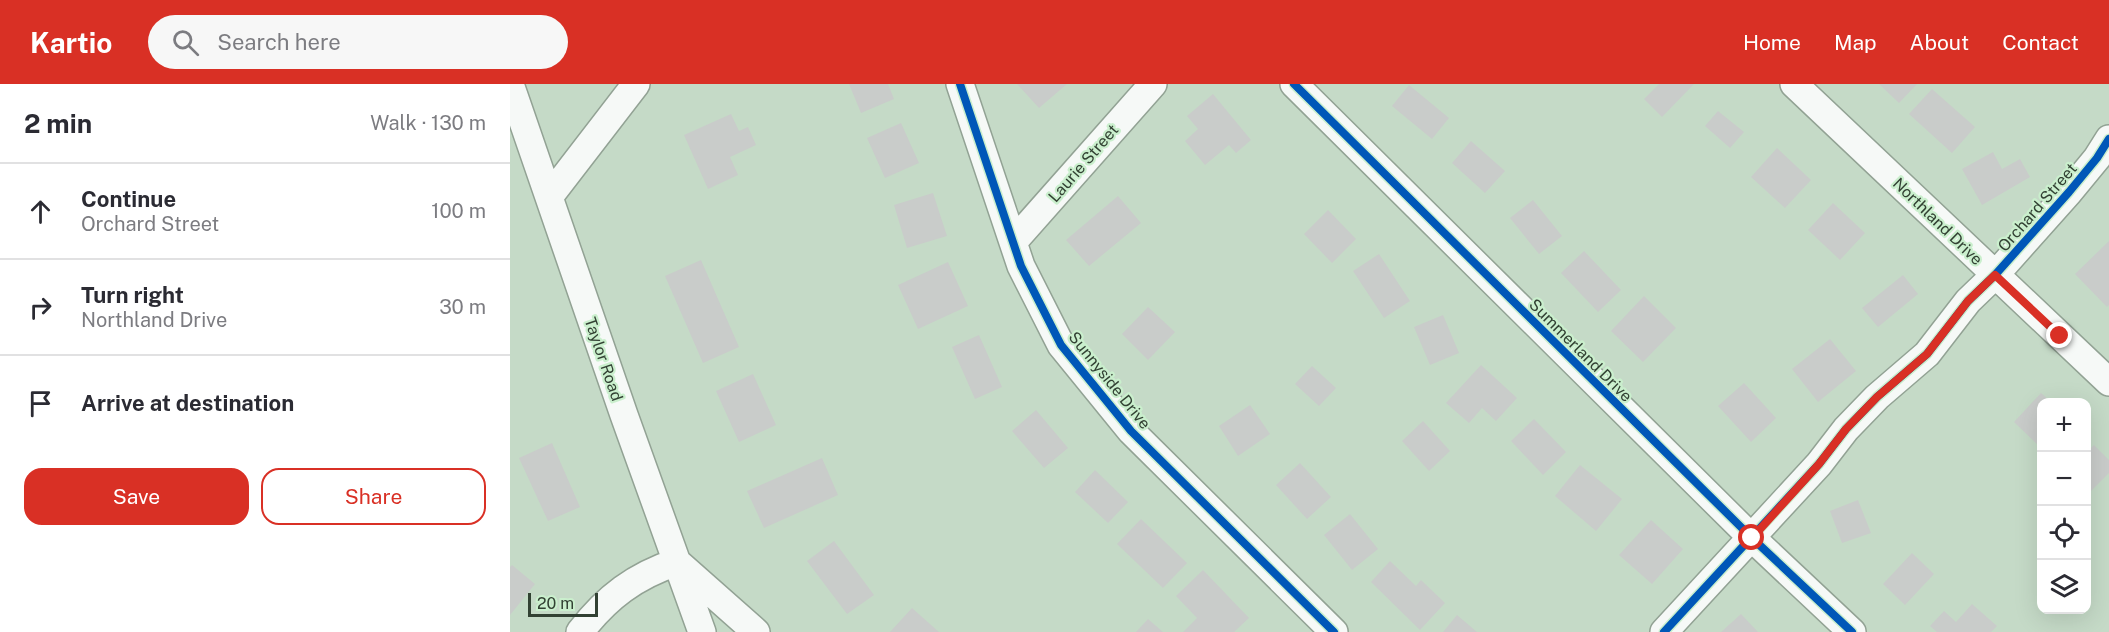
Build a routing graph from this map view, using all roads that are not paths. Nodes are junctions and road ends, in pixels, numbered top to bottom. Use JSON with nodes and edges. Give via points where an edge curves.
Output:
{"nodes":[{"id":1,"x":510,"y":84,"type":"edge"},
{"id":2,"x":636,"y":84,"type":"edge"},
{"id":3,"x":960,"y":84,"type":"edge"},
{"id":4,"x":1153,"y":84,"type":"edge"},
{"id":5,"x":1294,"y":84,"type":"edge"},
{"id":6,"x":1794,"y":84,"type":"edge"},
{"id":7,"x":2109,"y":139,"type":"edge"},
{"id":8,"x":549,"y":197,"type":"junction"},
{"id":9,"x":1014,"y":241,"type":"junction"},
{"id":10,"x":1995,"y":275,"type":"junction"},
{"id":11,"x":2109,"y":382,"type":"edge"},
{"id":12,"x":1752,"y":538,"type":"junction"},
{"id":13,"x":677,"y":562,"type":"junction"},
{"id":14,"x":580,"y":632,"type":"edge"},
{"id":15,"x":702,"y":632,"type":"edge"},
{"id":16,"x":756,"y":632,"type":"edge"},
{"id":17,"x":1334,"y":632,"type":"edge"},
{"id":18,"x":1664,"y":632,"type":"edge"},
{"id":19,"x":1852,"y":632,"type":"edge"}],
"edges":[{"from":1,"to":8,"type":"street","name":"Taylor Road"},
{"from":2,"to":8,"type":"street"},
{"from":3,"to":9,"type":"street","name":"Sunnyside Drive"},
{"from":4,"to":9,"type":"street","name":"Laurie Street"},
{"from":5,"to":12,"type":"street","name":"Summerland Drive"},
{"from":6,"to":10,"type":"street","name":"Northland Drive"},
{"from":7,"to":10,"type":"street","name":"Orchard Street","via":[[2069,192]]},
{"from":8,"to":13,"type":"street","name":"Taylor Road"},
{"from":9,"to":17,"type":"street","name":"Sunnyside Drive","via":[[1040,306],[1074,363],[1131,431]]},
{"from":10,"to":11,"type":"street","name":"Northland Drive"},
{"from":10,"to":12,"type":"street","name":"Orchard Street","via":[[1968,301],[1927,354],[1846,429]]},
{"from":12,"to":18,"type":"street","name":"Orchard Street"},
{"from":12,"to":19,"type":"street","name":"Summerland Drive"},
{"from":13,"to":14,"type":"street","via":[[625,586]]},
{"from":13,"to":15,"type":"street","name":"Taylor Road"},
{"from":13,"to":16,"type":"street"}]}
